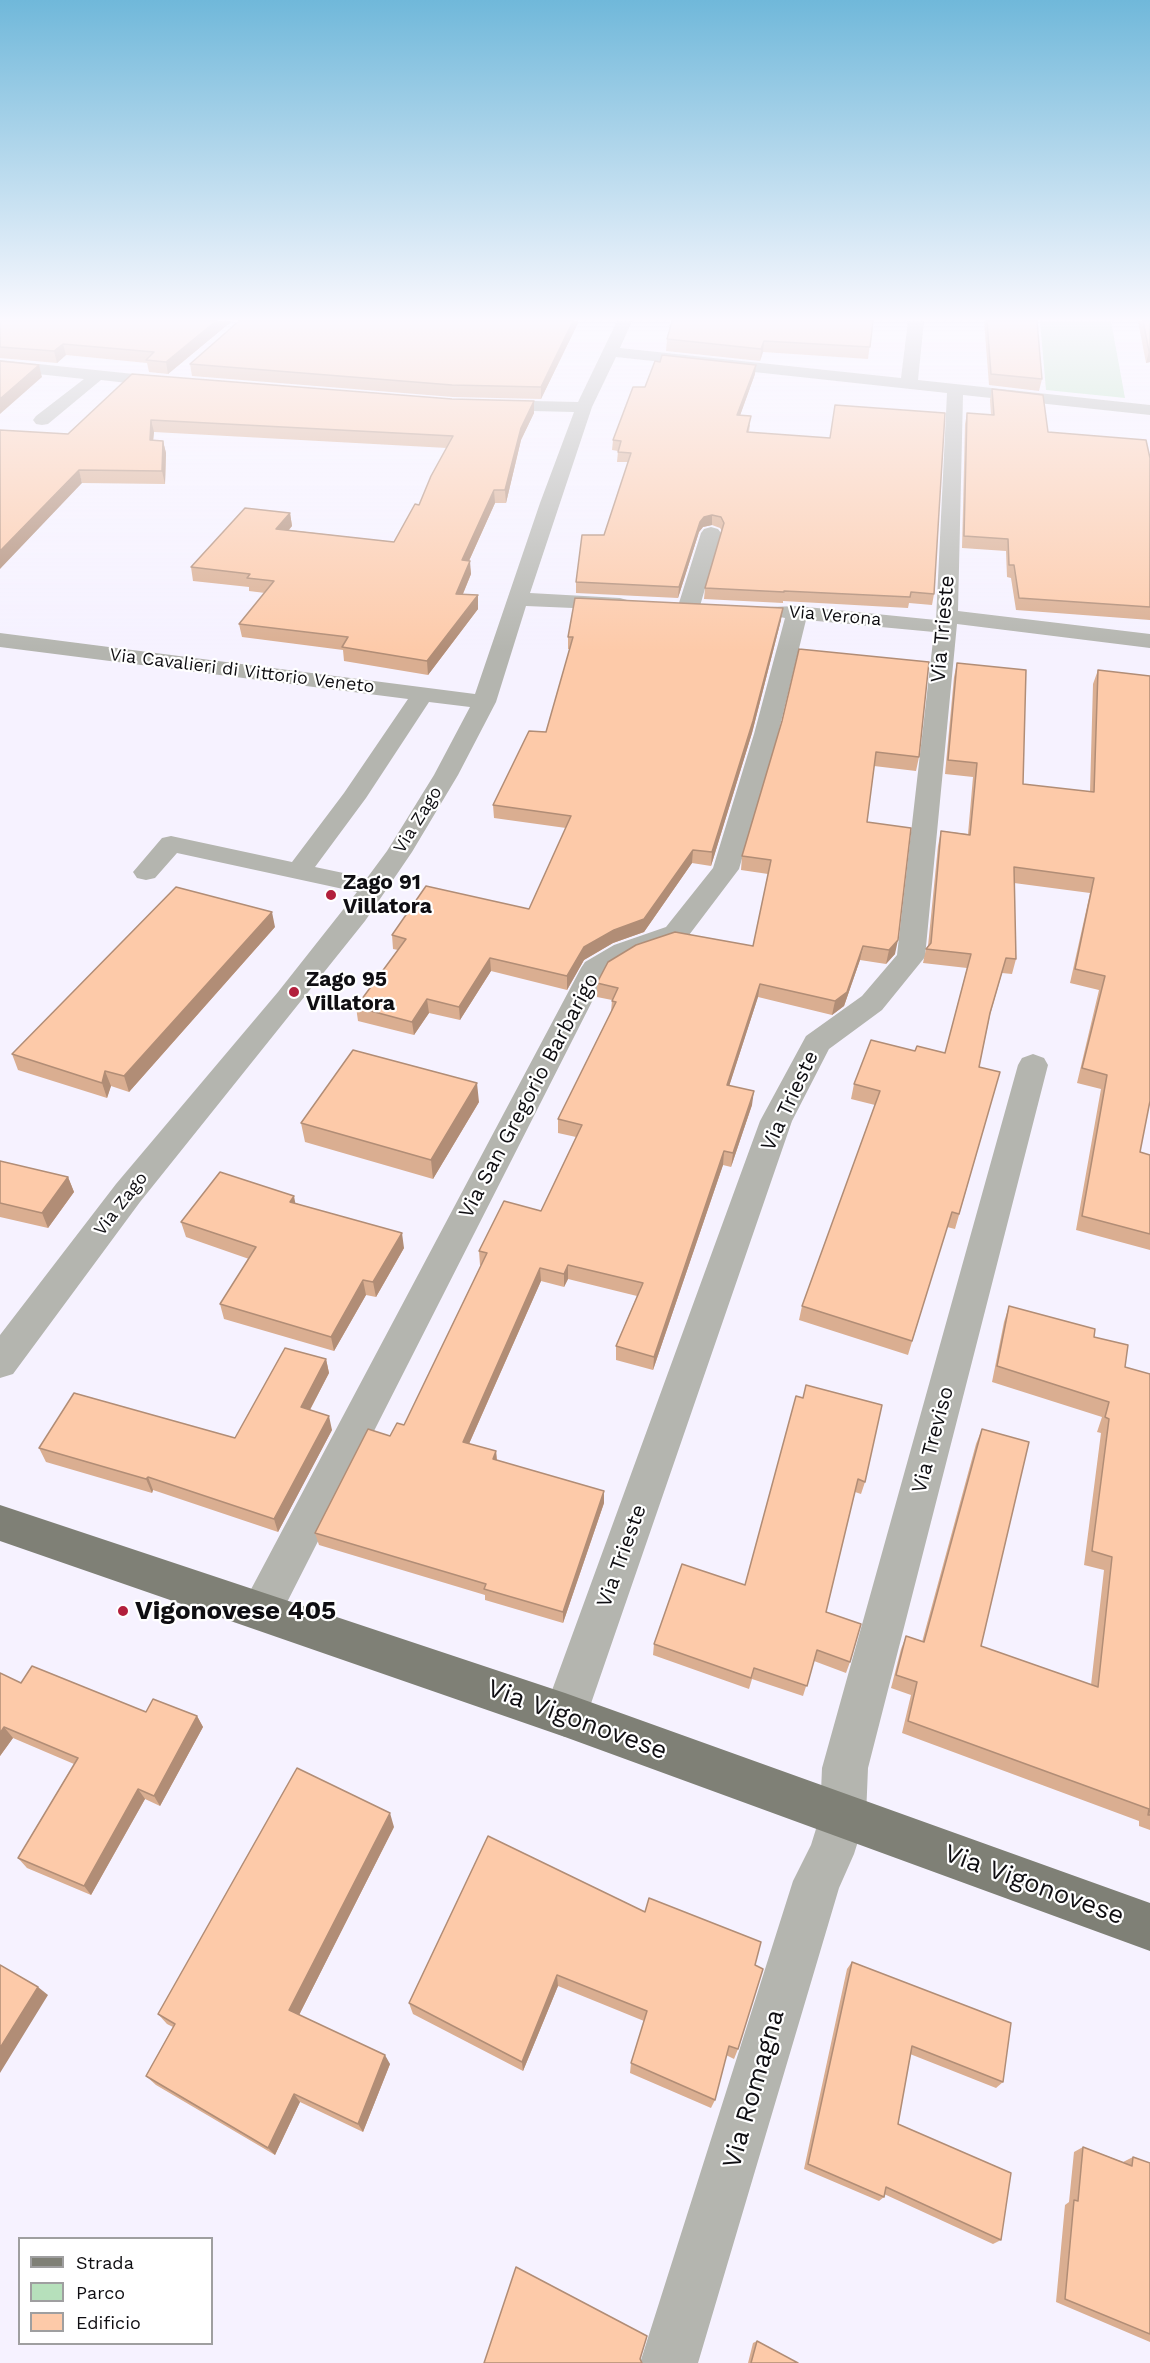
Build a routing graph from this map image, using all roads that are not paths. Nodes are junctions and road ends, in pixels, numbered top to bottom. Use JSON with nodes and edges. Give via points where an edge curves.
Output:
{"nodes":[{"id":1,"x":575,"y":431,"type":"edge"},
{"id":2,"x":953,"y":431,"type":"edge"},
{"id":3,"x":711,"y":532,"type":"edge"},
{"id":4,"x":519,"y":599,"type":"junction"},
{"id":5,"x":642,"y":604,"type":"edge"},
{"id":6,"x":666,"y":605,"type":"edge"},
{"id":7,"x":689,"y":606,"type":"junction"},
{"id":8,"x":711,"y":608,"type":"edge"},
{"id":9,"x":754,"y":610,"type":"edge"},
{"id":10,"x":797,"y":612,"type":"junction"},
{"id":11,"x":946,"y":621,"type":"junction"},
{"id":12,"x":0,"y":640,"type":"edge"},
{"id":13,"x":1150,"y":641,"type":"edge"},
{"id":14,"x":422,"y":695,"type":"junction"},
{"id":15,"x":483,"y":702,"type":"junction"},
{"id":16,"x":299,"y":871,"type":"junction"},
{"id":17,"x":146,"y":872,"type":"dead end"},
{"id":18,"x":374,"y":888,"type":"junction"},
{"id":19,"x":1033,"y":1065,"type":"dead end"},
{"id":20,"x":0,"y":1363,"type":"edge"},
{"id":21,"x":0,"y":1523,"type":"edge"},
{"id":22,"x":261,"y":1610,"type":"junction"},
{"id":23,"x":565,"y":1715,"type":"junction"},
{"id":24,"x":843,"y":1816,"type":"junction"},
{"id":25,"x":1150,"y":1927,"type":"edge"},
{"id":26,"x":669,"y":2363,"type":"edge"}],
"edges":[{"from":1,"to":4,"type":"street","name":"Via Zago"},
{"from":2,"to":11,"type":"street","name":"Via Trieste"},
{"from":3,"to":7,"type":"street"},
{"from":4,"to":5,"type":"street"},
{"from":4,"to":15,"type":"street","name":"Via Zago"},
{"from":6,"to":7,"type":"street"},
{"from":7,"to":8,"type":"street"},
{"from":9,"to":10,"type":"street","name":"Via Verona"},
{"from":10,"to":11,"type":"street","name":"Via Verona"},
{"from":10,"to":22,"type":"street","name":"Via San Gregorio Barbarigo","via":[[726,869],[676,933],[624,951],[595,968]]},
{"from":11,"to":13,"type":"street","name":"Via Verona"},
{"from":11,"to":23,"type":"street","name":"Via Trieste","via":[[911,957],[872,1003],[817,1043],[777,1121]]},
{"from":12,"to":14,"type":"street","name":"Via Cavalieri di Vittorio Veneto"},
{"from":14,"to":15,"type":"street","name":"Via Cavalieri di Vittorio Veneto"},
{"from":14,"to":16,"type":"street"},
{"from":15,"to":18,"type":"street","name":"Via Zago","via":[[446,775]]},
{"from":16,"to":17,"type":"street","via":[[171,844]]},
{"from":16,"to":18,"type":"street"},
{"from":18,"to":20,"type":"street","name":"Via Zago","via":[[128,1193]]},
{"from":19,"to":24,"type":"street","name":"Via Treviso","via":[[845,1768]]},
{"from":21,"to":22,"type":"main road","name":"Via Vigonovese"},
{"from":22,"to":23,"type":"main road","name":"Via Vigonovese"},
{"from":23,"to":24,"type":"main road","name":"Via Vigonovese"},
{"from":24,"to":25,"type":"main road","name":"Via Vigonovese"},
{"from":24,"to":26,"type":"street","name":"Via Romagna","via":[[817,1881]]}]}
